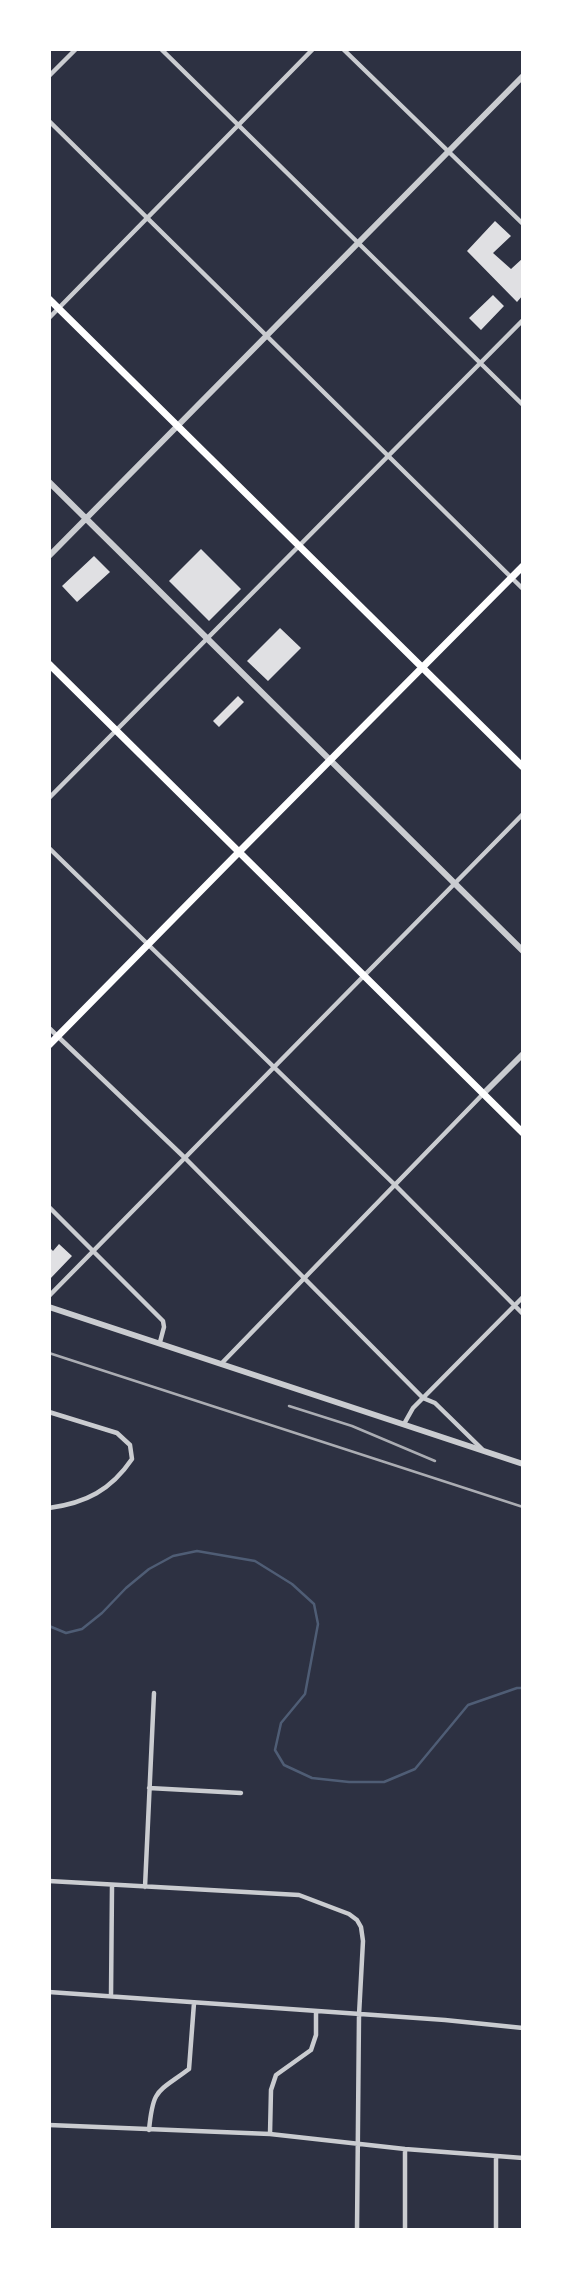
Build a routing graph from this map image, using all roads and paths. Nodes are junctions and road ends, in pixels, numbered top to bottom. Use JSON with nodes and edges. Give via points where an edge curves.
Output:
{"nodes":[{"id":1,"x":76,"y":49,"type":"edge"},
{"id":2,"x":161,"y":49,"type":"edge"},
{"id":3,"x":313,"y":49,"type":"edge"},
{"id":4,"x":344,"y":49,"type":"edge"},
{"id":5,"x":49,"y":76,"type":"edge"},
{"id":6,"x":523,"y":76,"type":"edge"},
{"id":7,"x":49,"y":121,"type":"edge"},
{"id":8,"x":239,"y":125,"type":"junction"},
{"id":9,"x":448,"y":152,"type":"junction"},
{"id":10,"x":147,"y":218,"type":"junction"},
{"id":11,"x":523,"y":223,"type":"edge"},
{"id":12,"x":358,"y":243,"type":"junction"},
{"id":13,"x":49,"y":299,"type":"edge"},
{"id":14,"x":58,"y":309,"type":"junction"},
{"id":15,"x":49,"y":318,"type":"edge"},
{"id":16,"x":523,"y":320,"type":"edge"},
{"id":17,"x":266,"y":335,"type":"junction"},
{"id":18,"x":480,"y":363,"type":"junction"},
{"id":19,"x":523,"y":405,"type":"edge"},
{"id":20,"x":177,"y":426,"type":"junction"},
{"id":21,"x":388,"y":456,"type":"junction"},
{"id":22,"x":49,"y":482,"type":"edge"},
{"id":23,"x":86,"y":519,"type":"junction"},
{"id":24,"x":299,"y":546,"type":"junction"},
{"id":25,"x":49,"y":556,"type":"edge"},
{"id":26,"x":523,"y":566,"type":"edge"},
{"id":27,"x":511,"y":578,"type":"junction"},
{"id":28,"x":523,"y":589,"type":"edge"},
{"id":29,"x":208,"y":639,"type":"junction"},
{"id":30,"x":49,"y":664,"type":"edge"},
{"id":31,"x":422,"y":667,"type":"junction"},
{"id":32,"x":117,"y":730,"type":"junction"},
{"id":33,"x":330,"y":760,"type":"junction"},
{"id":34,"x":523,"y":767,"type":"edge"},
{"id":35,"x":49,"y":798,"type":"edge"},
{"id":36,"x":523,"y":814,"type":"edge"},
{"id":37,"x":49,"y":848,"type":"edge"},
{"id":38,"x":238,"y":853,"type":"junction"},
{"id":39,"x":456,"y":883,"type":"junction"},
{"id":40,"x":148,"y":944,"type":"junction"},
{"id":41,"x":523,"y":950,"type":"edge"},
{"id":42,"x":365,"y":975,"type":"junction"},
{"id":43,"x":49,"y":1028,"type":"edge"},
{"id":44,"x":58,"y":1036,"type":"junction"},
{"id":45,"x":49,"y":1045,"type":"edge"},
{"id":46,"x":523,"y":1054,"type":"edge"},
{"id":47,"x":274,"y":1068,"type":"junction"},
{"id":48,"x":483,"y":1094,"type":"junction"},
{"id":49,"x":523,"y":1133,"type":"edge"},
{"id":50,"x":185,"y":1158,"type":"junction"},
{"id":51,"x":395,"y":1185,"type":"junction"},
{"id":52,"x":49,"y":1207,"type":"edge"},
{"id":53,"x":93,"y":1251,"type":"junction"},
{"id":54,"x":303,"y":1279,"type":"junction"},
{"id":55,"x":49,"y":1296,"type":"edge"},
{"id":56,"x":523,"y":1297,"type":"edge"},
{"id":57,"x":515,"y":1306,"type":"junction"},
{"id":58,"x":49,"y":1307,"type":"edge"},
{"id":59,"x":523,"y":1314,"type":"edge"},
{"id":60,"x":160,"y":1342,"type":"junction"},
{"id":61,"x":221,"y":1364,"type":"junction"},
{"id":62,"x":423,"y":1398,"type":"junction"},
{"id":63,"x":49,"y":1412,"type":"edge"},
{"id":64,"x":404,"y":1424,"type":"junction"},
{"id":65,"x":482,"y":1450,"type":"junction"},
{"id":66,"x":523,"y":1464,"type":"edge"},
{"id":67,"x":49,"y":1508,"type":"edge"},
{"id":68,"x":154,"y":1693,"type":"dead end"},
{"id":69,"x":149,"y":1788,"type":"junction"},
{"id":70,"x":242,"y":1793,"type":"dead end"},
{"id":71,"x":49,"y":1881,"type":"edge"},
{"id":72,"x":112,"y":1886,"type":"junction"},
{"id":73,"x":145,"y":1887,"type":"junction"},
{"id":74,"x":49,"y":1992,"type":"edge"},
{"id":75,"x":111,"y":1996,"type":"junction"},
{"id":76,"x":194,"y":2003,"type":"junction"},
{"id":77,"x":316,"y":2011,"type":"junction"},
{"id":78,"x":359,"y":2014,"type":"junction"},
{"id":79,"x":523,"y":2028,"type":"edge"},
{"id":80,"x":49,"y":2125,"type":"edge"},
{"id":81,"x":149,"y":2130,"type":"junction"},
{"id":82,"x":270,"y":2134,"type":"junction"},
{"id":83,"x":358,"y":2143,"type":"junction"},
{"id":84,"x":405,"y":2149,"type":"junction"},
{"id":85,"x":496,"y":2156,"type":"junction"},
{"id":86,"x":523,"y":2158,"type":"edge"},
{"id":87,"x":356,"y":2230,"type":"edge"},
{"id":88,"x":405,"y":2230,"type":"edge"},
{"id":89,"x":496,"y":2230,"type":"edge"}],
"edges":[{"from":1,"to":5,"type":"street"},
{"from":2,"to":8,"type":"street"},
{"from":3,"to":8,"type":"street"},
{"from":4,"to":9,"type":"street"},
{"from":6,"to":9,"type":"street"},
{"from":7,"to":10,"type":"street"},
{"from":8,"to":10,"type":"street"},
{"from":8,"to":12,"type":"street"},
{"from":9,"to":11,"type":"street"},
{"from":9,"to":12,"type":"street"},
{"from":10,"to":14,"type":"street"},
{"from":10,"to":17,"type":"street"},
{"from":12,"to":17,"type":"street"},
{"from":12,"to":18,"type":"street"},
{"from":13,"to":14,"type":"main road"},
{"from":14,"to":15,"type":"street"},
{"from":14,"to":20,"type":"main road"},
{"from":16,"to":18,"type":"street"},
{"from":17,"to":20,"type":"street"},
{"from":17,"to":21,"type":"street"},
{"from":18,"to":19,"type":"street"},
{"from":18,"to":21,"type":"street"},
{"from":20,"to":23,"type":"street"},
{"from":20,"to":24,"type":"main road"},
{"from":21,"to":24,"type":"street"},
{"from":21,"to":27,"type":"street"},
{"from":22,"to":23,"type":"street"},
{"from":23,"to":25,"type":"street"},
{"from":23,"to":29,"type":"street"},
{"from":24,"to":29,"type":"street"},
{"from":24,"to":31,"type":"main road"},
{"from":26,"to":27,"type":"main road"},
{"from":27,"to":28,"type":"street"},
{"from":27,"to":31,"type":"main road"},
{"from":29,"to":32,"type":"street"},
{"from":29,"to":33,"type":"street"},
{"from":30,"to":32,"type":"main road"},
{"from":31,"to":33,"type":"main road"},
{"from":31,"to":34,"type":"main road"},
{"from":32,"to":35,"type":"street"},
{"from":32,"to":38,"type":"main road"},
{"from":33,"to":38,"type":"main road"},
{"from":33,"to":39,"type":"street"},
{"from":36,"to":39,"type":"street"},
{"from":37,"to":40,"type":"street"},
{"from":38,"to":40,"type":"main road"},
{"from":38,"to":42,"type":"main road"},
{"from":39,"to":41,"type":"street"},
{"from":39,"to":42,"type":"street"},
{"from":40,"to":44,"type":"main road"},
{"from":40,"to":47,"type":"street"},
{"from":42,"to":47,"type":"street"},
{"from":42,"to":48,"type":"main road"},
{"from":43,"to":44,"type":"street"},
{"from":44,"to":45,"type":"main road"},
{"from":44,"to":50,"type":"street"},
{"from":46,"to":48,"type":"street"},
{"from":47,"to":50,"type":"street"},
{"from":47,"to":51,"type":"street"},
{"from":48,"to":49,"type":"main road"},
{"from":48,"to":51,"type":"street"},
{"from":50,"to":53,"type":"street"},
{"from":50,"to":54,"type":"street"},
{"from":51,"to":54,"type":"street"},
{"from":51,"to":57,"type":"street"},
{"from":52,"to":53,"type":"street"},
{"from":53,"to":55,"type":"street"},
{"from":53,"to":60,"type":"street","via":[[163,1321]]},
{"from":54,"to":61,"type":"street"},
{"from":54,"to":62,"type":"street"},
{"from":56,"to":57,"type":"street"},
{"from":57,"to":59,"type":"street"},
{"from":57,"to":62,"type":"street"},
{"from":58,"to":60,"type":"street"},
{"from":60,"to":61,"type":"street"},
{"from":61,"to":64,"type":"street"},
{"from":62,"to":64,"type":"street"},
{"from":62,"to":65,"type":"street","via":[[435,1403]]},
{"from":63,"to":67,"type":"street","via":[[117,1433],[130,1445],[132,1459],[120,1477],[93,1495]]},
{"from":64,"to":65,"type":"street"},
{"from":65,"to":66,"type":"street"},
{"from":68,"to":69,"type":"street"},
{"from":69,"to":70,"type":"street"},
{"from":69,"to":73,"type":"street"},
{"from":71,"to":72,"type":"street"},
{"from":72,"to":73,"type":"street"},
{"from":72,"to":75,"type":"street"},
{"from":73,"to":78,"type":"street","via":[[299,1895],[349,1914],[361,1927],[363,1941]]},
{"from":74,"to":75,"type":"street"},
{"from":75,"to":76,"type":"street"},
{"from":76,"to":77,"type":"street"},
{"from":76,"to":81,"type":"street","via":[[189,2069],[157,2093]]},
{"from":77,"to":78,"type":"street"},
{"from":77,"to":82,"type":"street","via":[[311,2050],[276,2075]]},
{"from":78,"to":79,"type":"street"},
{"from":78,"to":83,"type":"street"},
{"from":80,"to":81,"type":"street"},
{"from":81,"to":82,"type":"street"},
{"from":82,"to":83,"type":"street"},
{"from":83,"to":84,"type":"street"},
{"from":83,"to":87,"type":"street"},
{"from":84,"to":85,"type":"street"},
{"from":84,"to":88,"type":"street"},
{"from":85,"to":86,"type":"street"},
{"from":85,"to":89,"type":"street"}]}
